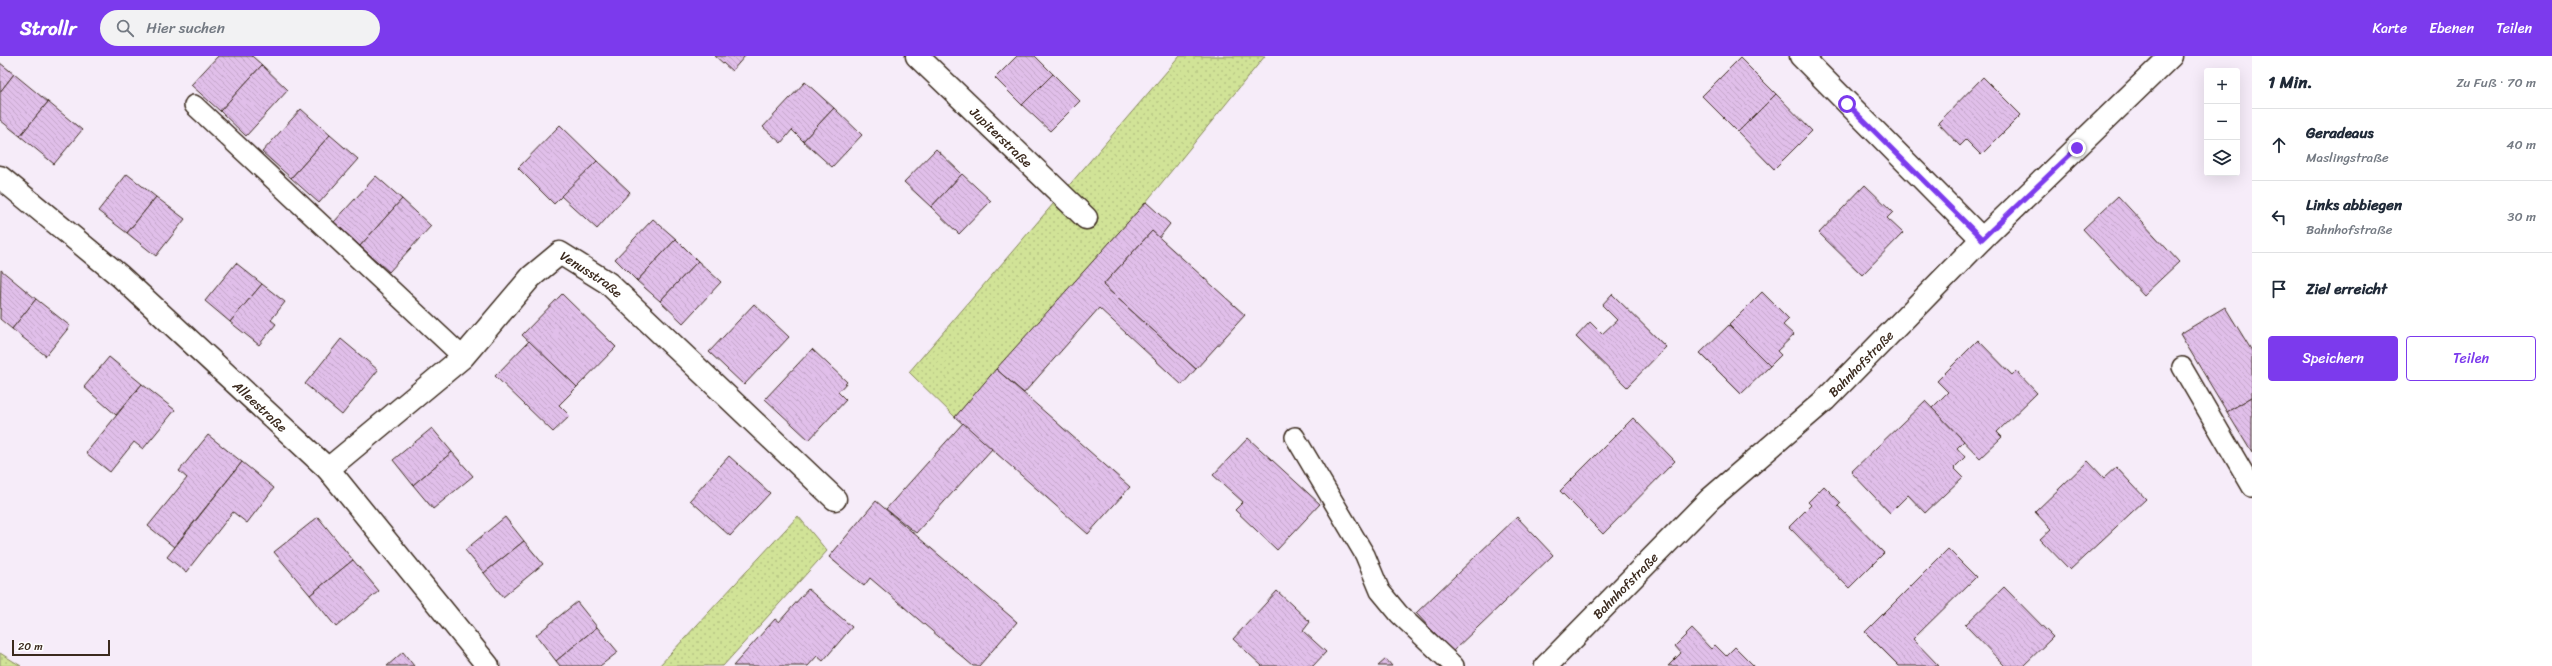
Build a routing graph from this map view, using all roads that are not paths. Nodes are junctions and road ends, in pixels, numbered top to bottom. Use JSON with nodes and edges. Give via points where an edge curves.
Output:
{"nodes":[{"id":1,"x":917,"y":56,"type":"edge"},
{"id":2,"x":1801,"y":56,"type":"edge"},
{"id":3,"x":2171,"y":56,"type":"edge"},
{"id":4,"x":194,"y":105,"type":"dead end"},
{"id":5,"x":0,"y":177,"type":"edge"},
{"id":6,"x":1086,"y":218,"type":"dead end"},
{"id":7,"x":1982,"y":239,"type":"junction"},
{"id":8,"x":463,"y":357,"type":"junction"},
{"id":9,"x":2182,"y":367,"type":"dead end"},
{"id":10,"x":1295,"y":437,"type":"dead end"},
{"id":11,"x":328,"y":469,"type":"junction"},
{"id":12,"x":2252,"y":487,"type":"edge"},
{"id":13,"x":835,"y":499,"type":"dead end"},
{"id":14,"x":488,"y":666,"type":"edge"},
{"id":15,"x":1454,"y":666,"type":"edge"},
{"id":16,"x":1546,"y":666,"type":"edge"}],
"edges":[{"from":1,"to":6,"type":"street","name":"Jupiterstraße"},
{"from":2,"to":7,"type":"street"},
{"from":3,"to":7,"type":"street","name":"Bahnhofstraße"},
{"from":4,"to":8,"type":"lane"},
{"from":5,"to":11,"type":"street","name":"Alleestraße","via":[[120,276]]},
{"from":7,"to":16,"type":"street","name":"Bahnhofstraße","via":[[1825,400],[1710,499]]},
{"from":8,"to":11,"type":"street","name":"Venusstraße"},
{"from":8,"to":13,"type":"street","name":"Venusstraße","via":[[531,277],[560,253],[608,283]]},
{"from":9,"to":12,"type":"lane"},
{"from":10,"to":15,"type":"lane","via":[[1365,556],[1380,591],[1399,614]]},
{"from":11,"to":14,"type":"street","name":"Alleestraße"}]}
